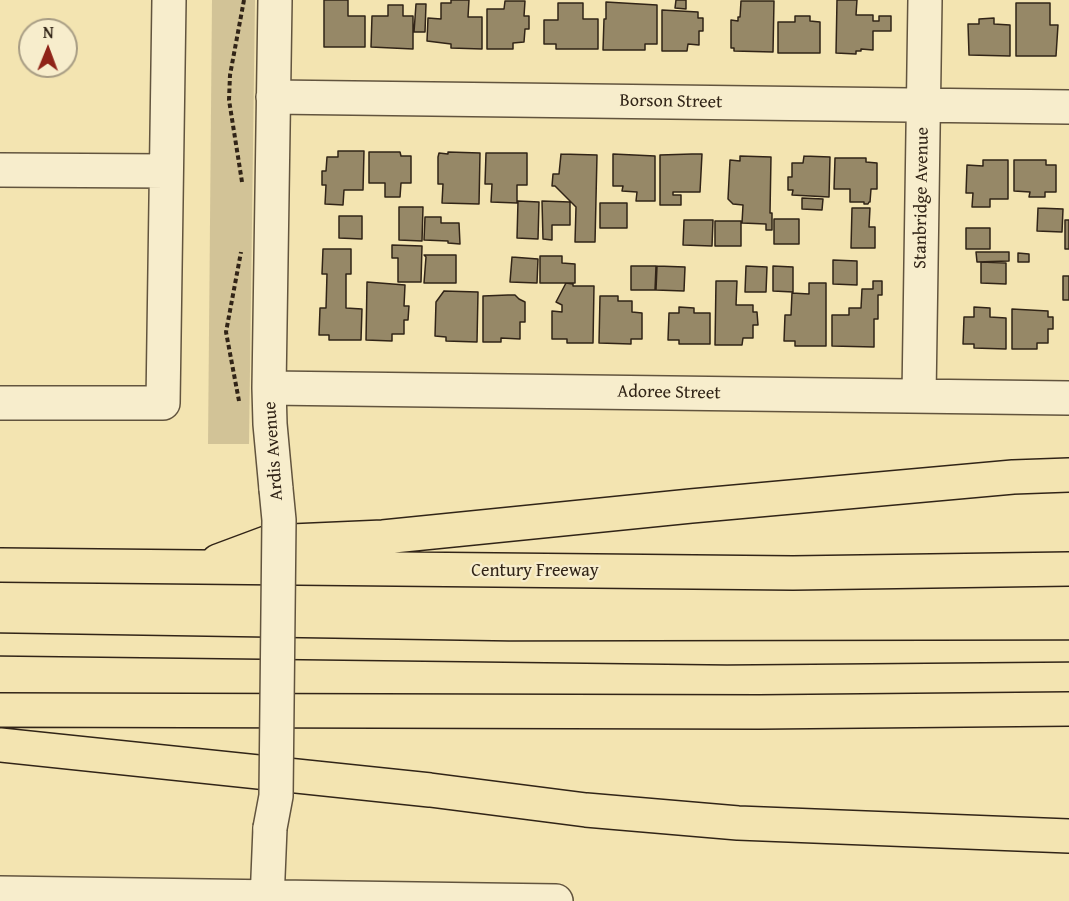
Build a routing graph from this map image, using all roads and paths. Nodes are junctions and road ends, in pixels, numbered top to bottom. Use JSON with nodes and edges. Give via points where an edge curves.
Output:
{"nodes":[{"id":1,"x":169,"y":0,"type":"edge"},
{"id":2,"x":244,"y":0,"type":"edge"},
{"id":3,"x":275,"y":0,"type":"edge"},
{"id":4,"x":925,"y":0,"type":"edge"},
{"id":5,"x":273,"y":97,"type":"junction"},
{"id":6,"x":923,"y":105,"type":"junction"},
{"id":7,"x":1069,"y":107,"type":"edge"},
{"id":8,"x":0,"y":170,"type":"edge"},
{"id":9,"x":166,"y":171,"type":"junction"},
{"id":10,"x":242,"y":188,"type":"dead end"},
{"id":11,"x":242,"y":247,"type":"dead end"},
{"id":12,"x":269,"y":388,"type":"junction"},
{"id":13,"x":919,"y":396,"type":"junction"},
{"id":14,"x":1069,"y":398,"type":"edge"},
{"id":15,"x":0,"y":403,"type":"edge"},
{"id":16,"x":270,"y":424,"type":"junction"},
{"id":17,"x":1069,"y":475,"type":"edge"},
{"id":18,"x":0,"y":565,"type":"edge"},
{"id":19,"x":199,"y":568,"type":"junction"},
{"id":20,"x":1069,"y":569,"type":"edge"},
{"id":21,"x":1069,"y":709,"type":"edge"},
{"id":22,"x":0,"y":710,"type":"edge"},
{"id":23,"x":0,"y":745,"type":"edge"},
{"id":24,"x":1069,"y":836,"type":"edge"},
{"id":25,"x":0,"y":893,"type":"edge"},
{"id":26,"x":267,"y":900,"type":"edge"},
{"id":27,"x":556,"y":901,"type":"edge"}],
"edges":[{"from":1,"to":9,"type":"street"},
{"from":2,"to":10,"type":"path","via":[[229,99]]},
{"from":3,"to":5,"type":"street","name":"Ardis Avenue"},
{"from":4,"to":6,"type":"street","name":"Stanbridge Avenue"},
{"from":5,"to":6,"type":"street","name":"Borson Street"},
{"from":5,"to":12,"type":"street","name":"Ardis Avenue"},
{"from":6,"to":7,"type":"street","name":"Borson Street"},
{"from":6,"to":13,"type":"street","name":"Stanbridge Avenue"},
{"from":8,"to":9,"type":"street"},
{"from":9,"to":15,"type":"street","via":[[163,403]]},
{"from":11,"to":16,"type":"path","via":[[227,320],[227,343],[241,421]]},
{"from":12,"to":13,"type":"street","name":"Adoree Street"},
{"from":12,"to":16,"type":"street","name":"Ardis Avenue"},
{"from":13,"to":14,"type":"street","name":"Adoree Street"},
{"from":16,"to":26,"type":"street","name":"Ardis Avenue","bridge":true,"via":[[279,519],[276,796],[270,828]]},
{"from":17,"to":19,"type":"highway","via":[[714,504],[383,537],[269,542]]},
{"from":18,"to":19,"type":"highway","name":"Century Freeway"},
{"from":19,"to":20,"type":"highway","name":"Century Freeway","via":[[793,573]]},
{"from":21,"to":22,"type":"highway"},
{"from":23,"to":24,"type":"highway","via":[[586,810],[738,823]]},
{"from":25,"to":26,"type":"street"},
{"from":26,"to":27,"type":"street"}]}
